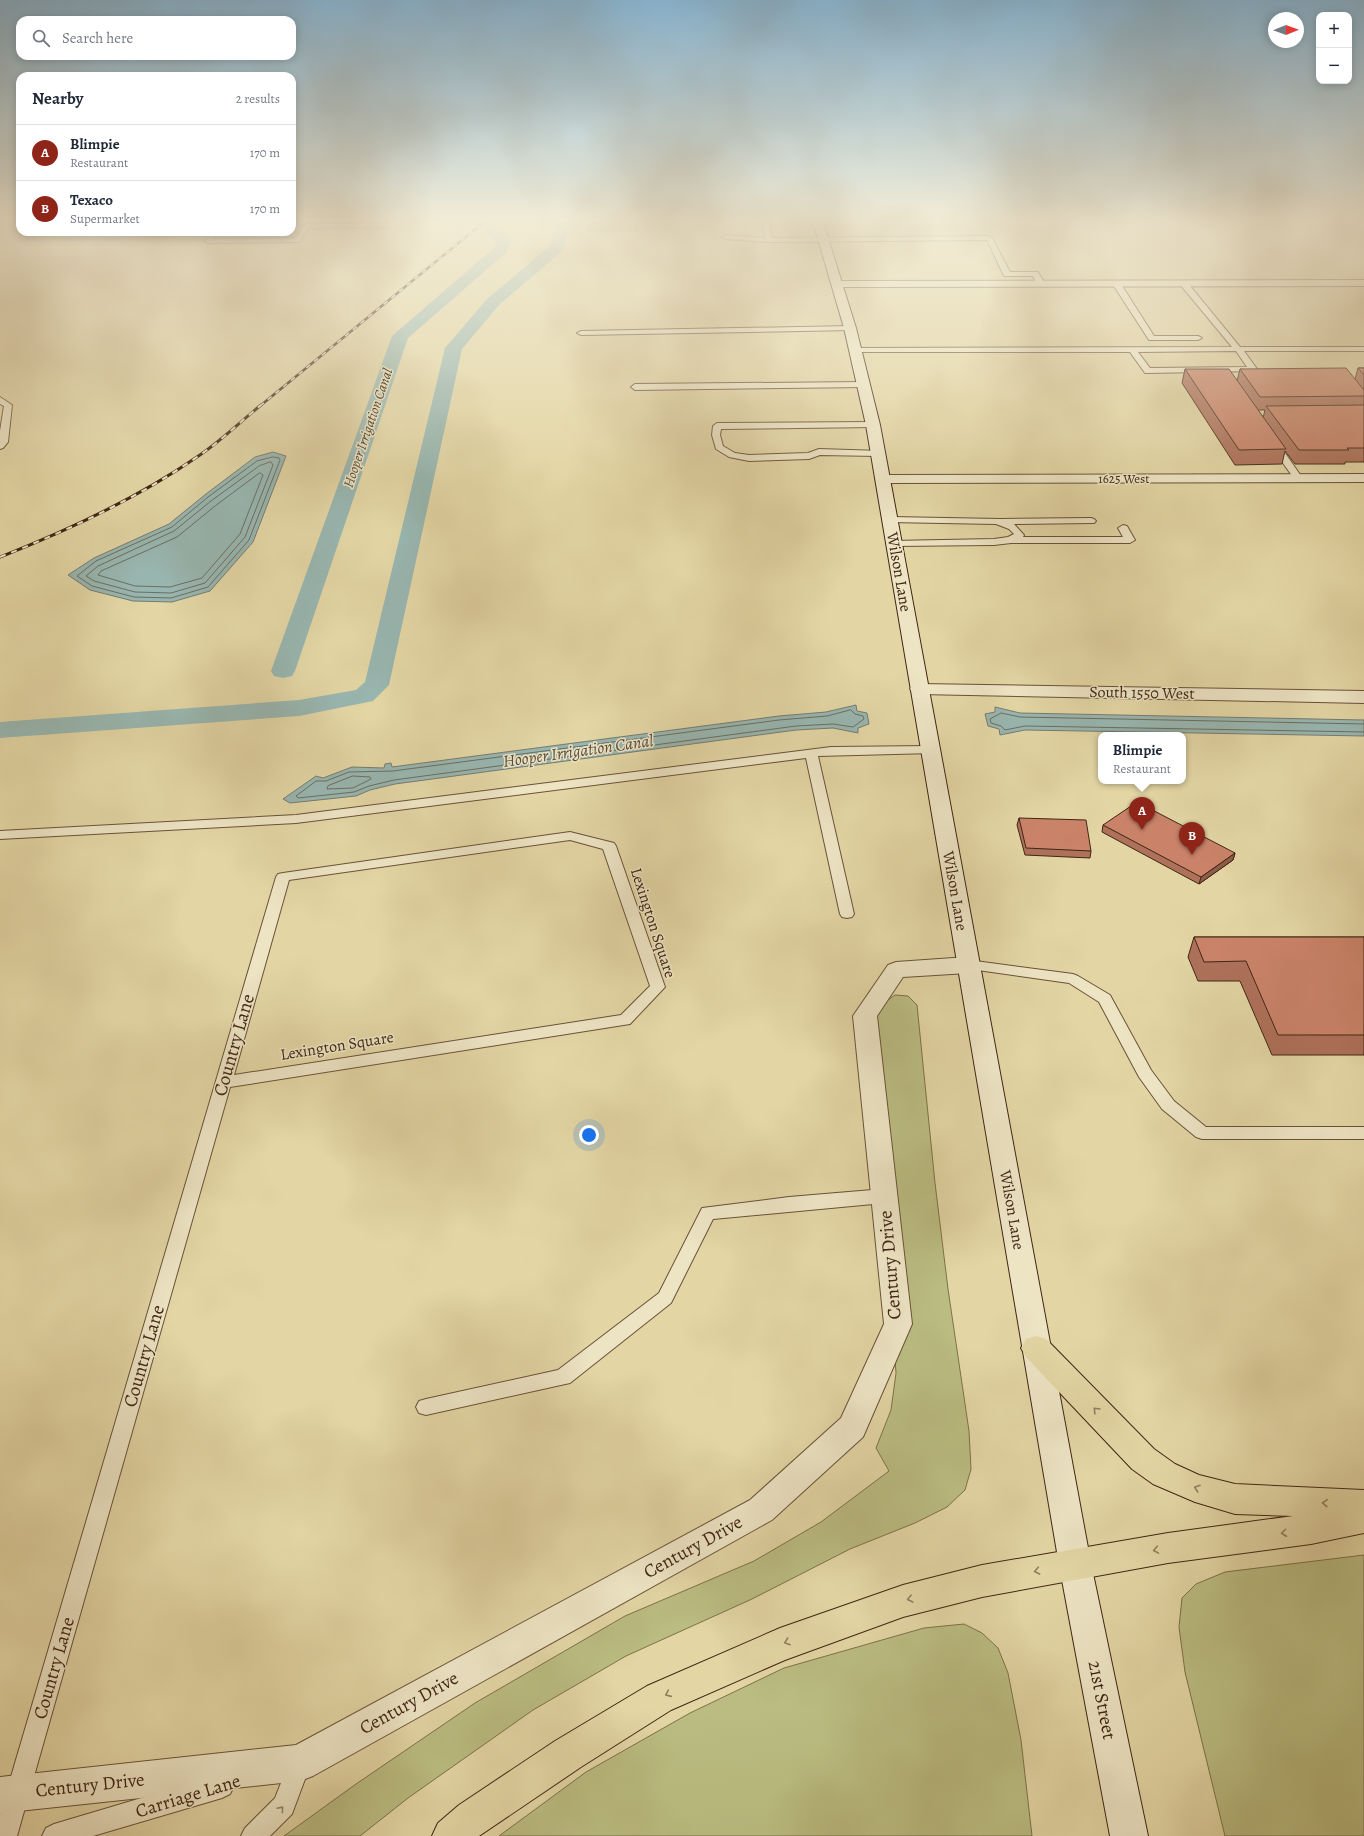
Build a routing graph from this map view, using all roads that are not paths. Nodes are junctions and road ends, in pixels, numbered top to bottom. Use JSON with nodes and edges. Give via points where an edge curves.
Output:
{"nodes":[{"id":1,"x":844,"y":308,"type":"edge"},
{"id":2,"x":1132,"y":308,"type":"edge"},
{"id":3,"x":1202,"y":308,"type":"edge"},
{"id":4,"x":850,"y":328,"type":"junction"},
{"id":5,"x":581,"y":333,"type":"dead end"},
{"id":6,"x":1198,"y":338,"type":"dead end"},
{"id":7,"x":1132,"y":349,"type":"junction"},
{"id":8,"x":1238,"y":349,"type":"junction"},
{"id":9,"x":1364,"y":349,"type":"edge"},
{"id":10,"x":856,"y":350,"type":"junction"},
{"id":11,"x":864,"y":385,"type":"junction"},
{"id":12,"x":635,"y":386,"type":"dead end"},
{"id":13,"x":0,"y":400,"type":"edge"},
{"id":14,"x":873,"y":425,"type":"junction"},
{"id":15,"x":1267,"y":434,"type":"edge"},
{"id":16,"x":0,"y":446,"type":"edge"},
{"id":17,"x":878,"y":452,"type":"junction"},
{"id":18,"x":1298,"y":478,"type":"junction"},
{"id":19,"x":1364,"y":478,"type":"edge"},
{"id":20,"x":883,"y":479,"type":"junction"},
{"id":21,"x":890,"y":520,"type":"junction"},
{"id":22,"x":996,"y":521,"type":"junction"},
{"id":23,"x":1091,"y":521,"type":"dead end"},
{"id":24,"x":1123,"y":528,"type":"dead end"},
{"id":25,"x":1011,"y":540,"type":"junction"},
{"id":26,"x":895,"y":543,"type":"junction"},
{"id":27,"x":919,"y":689,"type":"junction"},
{"id":28,"x":1364,"y":697,"type":"edge"},
{"id":29,"x":930,"y":750,"type":"junction"},
{"id":30,"x":811,"y":754,"type":"junction"},
{"id":31,"x":0,"y":835,"type":"edge"},
{"id":32,"x":283,"y":877,"type":"joint"},
{"id":33,"x":847,"y":914,"type":"dead end"},
{"id":34,"x":968,"y":965,"type":"junction"},
{"id":35,"x":224,"y":1082,"type":"junction"},
{"id":36,"x":1364,"y":1133,"type":"edge"},
{"id":37,"x":884,"y":1196,"type":"junction"},
{"id":38,"x":1036,"y":1348,"type":"junction"},
{"id":39,"x":426,"y":1407,"type":"dead end"},
{"id":40,"x":1364,"y":1505,"type":"edge"},
{"id":41,"x":1364,"y":1518,"type":"edge"},
{"id":42,"x":1075,"y":1564,"type":"junction"},
{"id":43,"x":300,"y":1763,"type":"junction"},
{"id":44,"x":9,"y":1794,"type":"edge"},
{"id":45,"x":5,"y":1836,"type":"edge"},
{"id":46,"x":54,"y":1836,"type":"edge"},
{"id":47,"x":253,"y":1836,"type":"edge"},
{"id":48,"x":450,"y":1836,"type":"edge"},
{"id":49,"x":1129,"y":1836,"type":"edge"}],
"edges":[{"from":1,"to":4,"type":"street","name":"Wilson Lane"},
{"from":2,"to":6,"type":"lane","via":[[1152,338]]},
{"from":3,"to":8,"type":"lane"},
{"from":4,"to":5,"type":"lane"},
{"from":4,"to":10,"type":"street","name":"Wilson Lane"},
{"from":7,"to":8,"type":"lane"},
{"from":7,"to":8,"type":"lane","via":[[1148,371],[1253,369]]},
{"from":7,"to":10,"type":"lane"},
{"from":8,"to":9,"type":"lane"},
{"from":10,"to":11,"type":"street","name":"Wilson Lane"},
{"from":11,"to":12,"type":"lane"},
{"from":11,"to":14,"type":"street","name":"Wilson Lane"},
{"from":13,"to":16,"type":"lane","via":[[8,405],[3,442]]},
{"from":14,"to":17,"type":"street","name":"Wilson Lane"},
{"from":14,"to":17,"type":"lane","via":[[718,426],[716,435],[719,447],[732,455],[750,458],[809,456],[819,452]]},
{"from":15,"to":18,"type":"lane"},
{"from":17,"to":20,"type":"street","name":"Wilson Lane"},
{"from":18,"to":19,"type":"street","name":"1625 West"},
{"from":18,"to":20,"type":"street","name":"1625 West"},
{"from":20,"to":21,"type":"street","name":"Wilson Lane"},
{"from":21,"to":22,"type":"lane"},
{"from":21,"to":26,"type":"street","name":"Wilson Lane"},
{"from":22,"to":23,"type":"lane"},
{"from":22,"to":25,"type":"lane","via":[[1016,529],[1019,535]]},
{"from":24,"to":25,"type":"lane","via":[[1130,540]]},
{"from":25,"to":26,"type":"lane"},
{"from":26,"to":27,"type":"street","name":"Wilson Lane"},
{"from":27,"to":28,"type":"street","name":"South 1550 West"},
{"from":27,"to":29,"type":"street","name":"Wilson Lane"},
{"from":29,"to":30,"type":"lane","via":[[831,751]]},
{"from":29,"to":34,"type":"street","name":"Wilson Lane"},
{"from":30,"to":31,"type":"lane","via":[[296,819]]},
{"from":30,"to":33,"type":"lane"},
{"from":32,"to":35,"type":"lane","name":"Country Lane"},
{"from":32,"to":35,"type":"lane","name":"Lexington Square","via":[[570,836],[609,846],[658,987],[625,1020]]},
{"from":34,"to":36,"type":"lane","via":[[1074,979],[1105,999],[1145,1073],[1168,1105],[1202,1133]]},
{"from":34,"to":37,"type":"street","name":"Century Drive","via":[[896,970],[865,1016]]},
{"from":34,"to":38,"type":"street","name":"Wilson Lane"},
{"from":35,"to":44,"type":"lane","name":"Country Lane"},
{"from":37,"to":39,"type":"lane","via":[[708,1213],[665,1298],[563,1377]]},
{"from":37,"to":43,"type":"street","name":"Century Drive","via":[[898,1324],[852,1427],[761,1510]]},
{"from":40,"to":38,"type":"highway","one_way":true,"via":[[1235,1500],[1195,1488],[1164,1474],[1143,1458]]},
{"from":38,"to":42,"type":"street","name":"Wilson Lane"},
{"from":41,"to":42,"type":"highway","one_way":true,"via":[[1311,1529],[1168,1548]]},
{"from":42,"to":48,"type":"highway","one_way":true,"via":[[982,1581],[903,1601],[780,1645],[659,1698],[562,1758],[472,1818]]},
{"from":42,"to":49,"type":"street","name":"21st Street"},
{"from":43,"to":44,"type":"street","name":"Century Drive"},
{"from":43,"to":46,"type":"lane","name":"Carriage Lane"},
{"from":47,"to":43,"type":"lane","one_way":true,"via":[[284,1806]]},
{"from":44,"to":45,"type":"lane","name":"Country Lane"}]}
